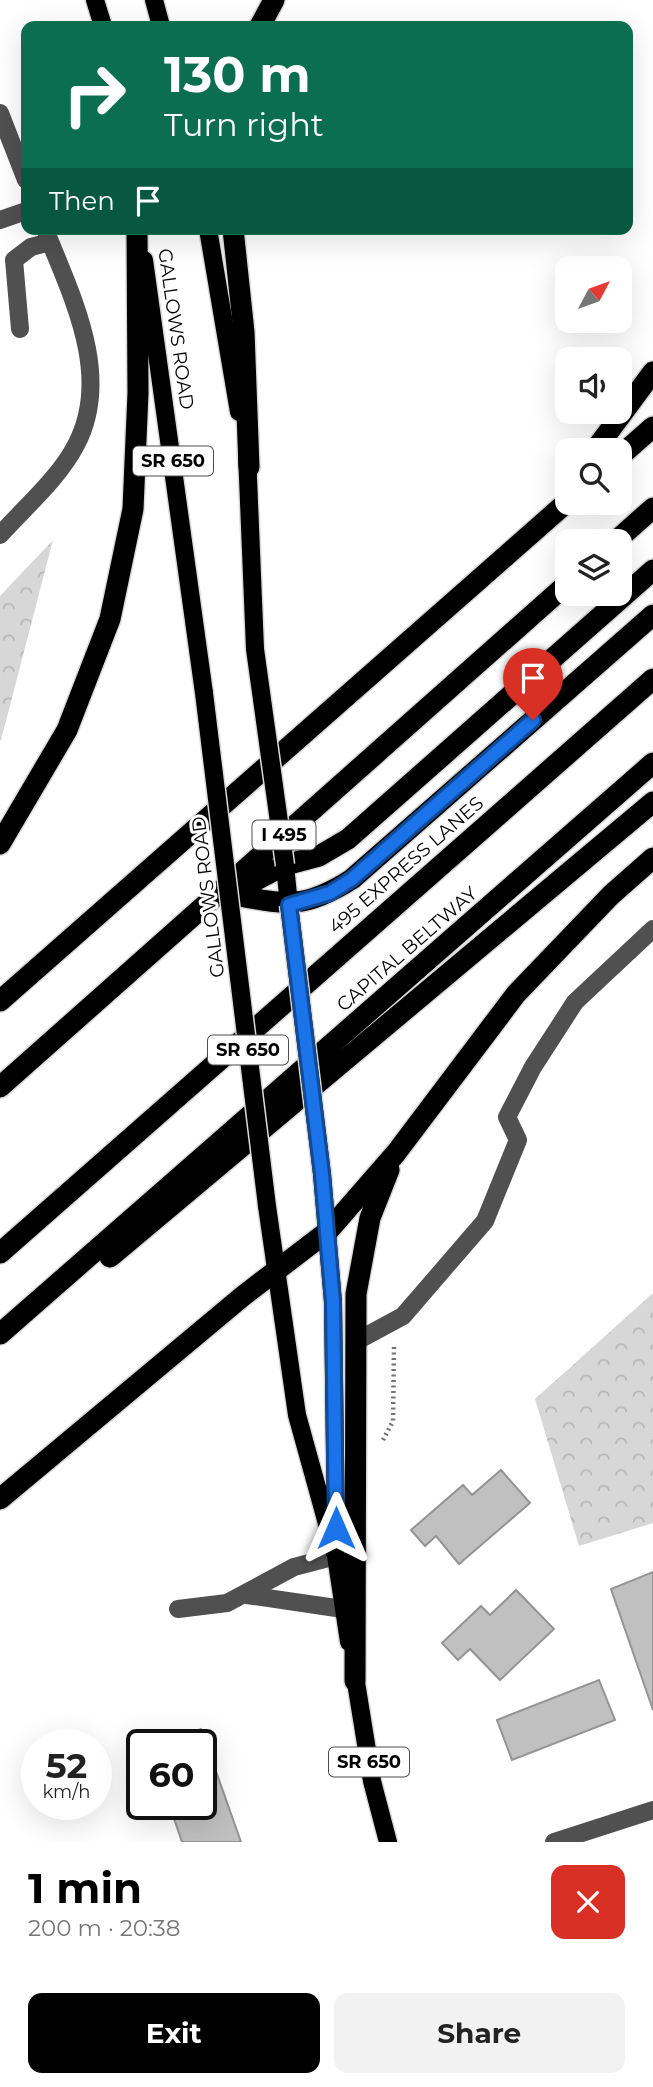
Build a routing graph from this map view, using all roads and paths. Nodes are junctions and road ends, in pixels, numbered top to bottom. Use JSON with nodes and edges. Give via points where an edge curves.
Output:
{"nodes":[{"id":1,"x":96,"y":0,"type":"edge"},
{"id":2,"x":154,"y":0,"type":"edge"},
{"id":3,"x":274,"y":0,"type":"edge"},
{"id":4,"x":102,"y":21,"type":"edge"},
{"id":5,"x":160,"y":21,"type":"edge"},
{"id":6,"x":263,"y":21,"type":"edge"},
{"id":7,"x":0,"y":113,"type":"edge"},
{"id":8,"x":21,"y":167,"type":"edge"},
{"id":9,"x":21,"y":213,"type":"edge"},
{"id":10,"x":0,"y":220,"type":"edge"},
{"id":11,"x":48,"y":235,"type":"edge"},
{"id":12,"x":138,"y":235,"type":"edge"},
{"id":13,"x":139,"y":235,"type":"edge"},
{"id":14,"x":209,"y":235,"type":"edge"},
{"id":15,"x":234,"y":235,"type":"edge"},
{"id":16,"x":20,"y":330,"type":"dead end"},
{"id":17,"x":653,"y":372,"type":"edge"},
{"id":18,"x":653,"y":427,"type":"edge"},
{"id":19,"x":604,"y":438,"type":"edge"},
{"id":20,"x":632,"y":445,"type":"edge"},
{"id":21,"x":249,"y":467,"type":"junction"},
{"id":22,"x":555,"y":502,"type":"edge"},
{"id":23,"x":653,"y":508,"type":"edge"},
{"id":24,"x":555,"y":513,"type":"edge"},
{"id":25,"x":629,"y":529,"type":"edge"},
{"id":26,"x":532,"y":533,"type":"junction"},
{"id":27,"x":0,"y":535,"type":"edge"},
{"id":28,"x":653,"y":570,"type":"edge"},
{"id":29,"x":555,"y":595,"type":"edge"},
{"id":30,"x":653,"y":615,"type":"edge"},
{"id":31,"x":653,"y":679,"type":"edge"},
{"id":32,"x":653,"y":763,"type":"edge"},
{"id":33,"x":653,"y":802,"type":"edge"},
{"id":34,"x":0,"y":844,"type":"edge"},
{"id":35,"x":653,"y":858,"type":"edge"},
{"id":36,"x":285,"y":865,"type":"junction"},
{"id":37,"x":229,"y":894,"type":"junction"},
{"id":38,"x":289,"y":905,"type":"junction"},
{"id":39,"x":653,"y":929,"type":"edge"},
{"id":40,"x":0,"y":1001,"type":"edge"},
{"id":41,"x":0,"y":1087,"type":"edge"},
{"id":42,"x":397,"y":1153,"type":"junction"},
{"id":43,"x":328,"y":1231,"type":"junction"},
{"id":44,"x":0,"y":1253,"type":"edge"},
{"id":45,"x":274,"y":1272,"type":"junction"},
{"id":46,"x":0,"y":1335,"type":"edge"},
{"id":47,"x":355,"y":1342,"type":"junction"},
{"id":48,"x":0,"y":1346,"type":"edge"},
{"id":49,"x":0,"y":1499,"type":"edge"},
{"id":50,"x":336,"y":1556,"type":"junction"},
{"id":51,"x":247,"y":1595,"type":"junction"},
{"id":52,"x":177,"y":1609,"type":"dead end"},
{"id":53,"x":343,"y":1609,"type":"junction"},
{"id":54,"x":355,"y":1681,"type":"junction"},
{"id":55,"x":653,"y":1810,"type":"edge"},
{"id":56,"x":388,"y":1842,"type":"edge"},
{"id":57,"x":554,"y":1842,"type":"edge"}],
"edges":[{"from":1,"to":4,"type":"main road"},
{"from":2,"to":5,"type":"main road"},
{"from":3,"to":6,"type":"highway"},
{"from":7,"to":8,"type":"street"},
{"from":9,"to":10,"type":"street"},
{"from":11,"to":16,"type":"street","via":[[14,260]]},
{"from":11,"to":27,"type":"street","via":[[78,313],[91,389],[77,444]]},
{"from":12,"to":34,"type":"highway","via":[[133,509],[110,619],[67,730]]},
{"from":13,"to":37,"type":"main road","name":"GALLOWS ROAD","number":"SR 650","bridge":true},
{"from":14,"to":21,"type":"main road","name":"GALLOWS ROAD","number":"SR 650"},
{"from":15,"to":21,"type":"highway","via":[[244,332]]},
{"from":17,"to":19,"type":"highway"},
{"from":18,"to":20,"type":"highway"},
{"from":21,"to":36,"type":"main road","name":"GALLOWS ROAD","number":"SR 650","bridge":true,"via":[[255,649]]},
{"from":22,"to":26,"type":"highway"},
{"from":23,"to":25,"type":"highway"},
{"from":24,"to":26,"type":"highway"},
{"from":26,"to":40,"type":"highway"},
{"from":28,"to":36,"type":"highway","via":[[348,839],[319,856]]},
{"from":29,"to":41,"type":"highway","number":"I 495"},
{"from":30,"to":38,"type":"highway","via":[[352,879],[330,893]]},
{"from":31,"to":44,"type":"highway","name":"495 EXPRESS LANES"},
{"from":32,"to":46,"type":"highway","name":"CAPITAL BELTWAY"},
{"from":33,"to":48,"type":"highway"},
{"from":35,"to":42,"type":"highway","via":[[516,994]]},
{"from":36,"to":37,"type":"highway"},
{"from":36,"to":38,"type":"main road","name":"GALLOWS ROAD","number":"SR 650"},
{"from":37,"to":38,"type":"highway"},
{"from":37,"to":45,"type":"main road","name":"GALLOWS ROAD","number":"SR 650","bridge":true},
{"from":38,"to":43,"type":"main road","name":"GALLOWS ROAD","number":"SR 650","bridge":true},
{"from":39,"to":47,"type":"street","via":[[575,1002],[533,1067],[507,1117],[518,1140],[485,1222],[403,1316]]},
{"from":42,"to":43,"type":"highway"},
{"from":42,"to":47,"type":"highway","via":[[363,1244]]},
{"from":43,"to":45,"type":"highway"},
{"from":43,"to":50,"type":"main road","name":"GALLOWS ROAD","number":"SR 650","via":[[336,1391]]},
{"from":45,"to":49,"type":"highway"},
{"from":45,"to":50,"type":"main road","name":"GALLOWS ROAD","number":"SR 650","via":[[297,1415]]},
{"from":47,"to":54,"type":"highway"},
{"from":50,"to":51,"type":"street","via":[[294,1567]]},
{"from":50,"to":53,"type":"main road","name":"GALLOWS ROAD","number":"SR 650"},
{"from":51,"to":52,"type":"street","via":[[227,1603]]},
{"from":51,"to":53,"type":"street"},
{"from":53,"to":54,"type":"main road","name":"GALLOWS ROAD","number":"SR 650"},
{"from":54,"to":56,"type":"main road","name":"GALLOWS ROAD","number":"SR 650"},
{"from":55,"to":57,"type":"street"}]}
